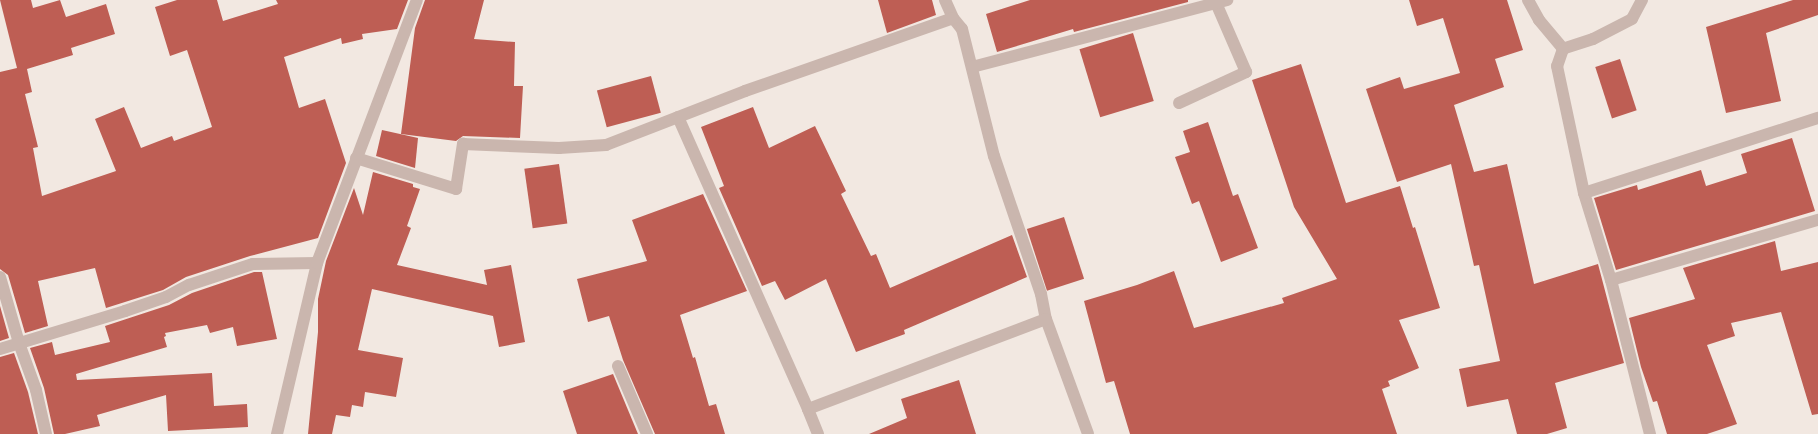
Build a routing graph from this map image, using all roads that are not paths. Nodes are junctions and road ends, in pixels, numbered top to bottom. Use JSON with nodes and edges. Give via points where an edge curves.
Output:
{"nodes":[{"id":1,"x":416,"y":0,"type":"edge"},
{"id":2,"x":944,"y":0,"type":"edge"},
{"id":3,"x":1528,"y":0,"type":"edge"},
{"id":4,"x":1642,"y":0,"type":"edge"},
{"id":5,"x":1221,"y":1,"type":"edge"},
{"id":6,"x":953,"y":18,"type":"junction"},
{"id":7,"x":1563,"y":49,"type":"junction"},
{"id":8,"x":972,"y":67,"type":"junction"},
{"id":9,"x":1179,"y":103,"type":"dead end"},
{"id":10,"x":678,"y":117,"type":"junction"},
{"id":11,"x":1818,"y":118,"type":"edge"},
{"id":12,"x":356,"y":158,"type":"junction"},
{"id":13,"x":1584,"y":193,"type":"junction"},
{"id":14,"x":1818,"y":220,"type":"edge"},
{"id":15,"x":317,"y":263,"type":"junction"},
{"id":16,"x":0,"y":277,"type":"edge"},
{"id":17,"x":1612,"y":280,"type":"junction"},
{"id":18,"x":1046,"y":319,"type":"junction"},
{"id":19,"x":18,"y":343,"type":"junction"},
{"id":20,"x":0,"y":349,"type":"edge"},
{"id":21,"x":618,"y":366,"type":"dead end"},
{"id":22,"x":808,"y":409,"type":"junction"},
{"id":23,"x":46,"y":434,"type":"edge"},
{"id":24,"x":277,"y":434,"type":"edge"},
{"id":25,"x":648,"y":434,"type":"edge"},
{"id":26,"x":818,"y":434,"type":"edge"},
{"id":27,"x":1088,"y":434,"type":"edge"},
{"id":28,"x":1650,"y":434,"type":"edge"}],
"edges":[{"from":1,"to":12,"type":"street"},
{"from":2,"to":6,"type":"street"},
{"from":3,"to":7,"type":"street","via":[[1539,20]]},
{"from":4,"to":7,"type":"street","via":[[1632,19]]},
{"from":5,"to":8,"type":"street"},
{"from":5,"to":9,"type":"street","via":[[1246,72]]},
{"from":6,"to":8,"type":"street","via":[[962,29]]},
{"from":6,"to":10,"type":"street"},
{"from":7,"to":13,"type":"street","via":[[1557,66]]},
{"from":8,"to":18,"type":"street","via":[[994,156],[1041,294]]},
{"from":10,"to":12,"type":"street","via":[[606,145],[559,148],[463,144],[456,190]]},
{"from":10,"to":22,"type":"street"},
{"from":11,"to":13,"type":"street"},
{"from":12,"to":15,"type":"street"},
{"from":13,"to":17,"type":"street"},
{"from":14,"to":17,"type":"street"},
{"from":15,"to":19,"type":"street","via":[[253,264],[125,311]]},
{"from":15,"to":24,"type":"street"},
{"from":16,"to":19,"type":"street"},
{"from":17,"to":28,"type":"street"},
{"from":18,"to":22,"type":"street"},
{"from":18,"to":27,"type":"street"},
{"from":19,"to":20,"type":"street"},
{"from":19,"to":23,"type":"street","via":[[27,360]]},
{"from":21,"to":25,"type":"street"},
{"from":22,"to":26,"type":"street"}]}
